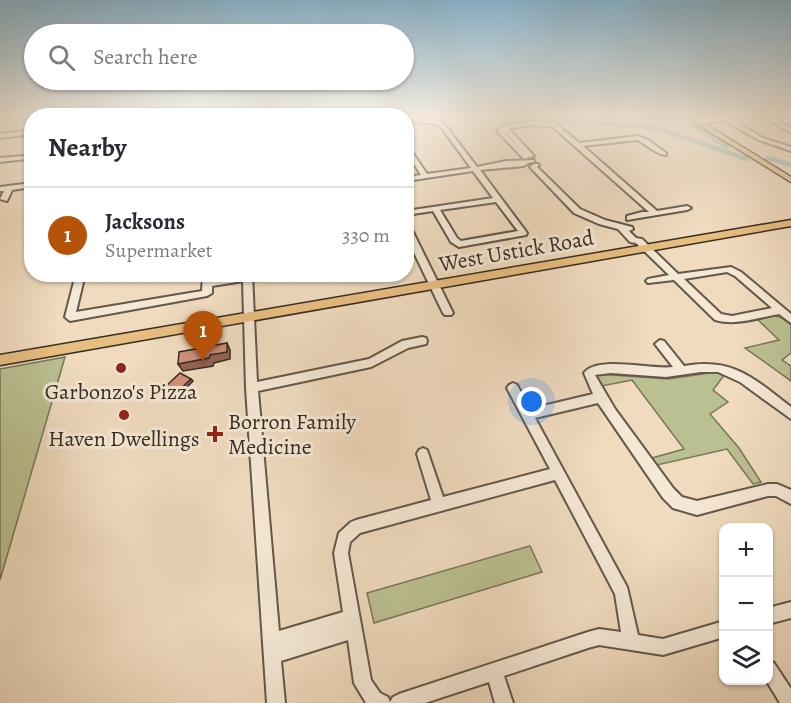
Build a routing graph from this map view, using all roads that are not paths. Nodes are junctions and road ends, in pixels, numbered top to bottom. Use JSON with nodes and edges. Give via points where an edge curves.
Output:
{"nodes":[{"id":1,"x":460,"y":150,"type":"edge"},
{"id":2,"x":517,"y":150,"type":"edge"},
{"id":3,"x":584,"y":150,"type":"edge"},
{"id":4,"x":658,"y":150,"type":"edge"},
{"id":5,"x":742,"y":150,"type":"edge"},
{"id":6,"x":664,"y":154,"type":"dead end"},
{"id":7,"x":24,"y":158,"type":"dead end"},
{"id":8,"x":414,"y":159,"type":"edge"},
{"id":9,"x":0,"y":160,"type":"edge"},
{"id":10,"x":530,"y":161,"type":"junction"},
{"id":11,"x":474,"y":169,"type":"junction"},
{"id":12,"x":424,"y":176,"type":"junction"},
{"id":13,"x":414,"y":178,"type":"edge"},
{"id":14,"x":791,"y":180,"type":"edge"},
{"id":15,"x":24,"y":186,"type":"edge"},
{"id":16,"x":9,"y":188,"type":"junction"},
{"id":17,"x":0,"y":189,"type":"edge"},
{"id":18,"x":4,"y":199,"type":"dead end"},
{"id":19,"x":499,"y":199,"type":"junction"},
{"id":20,"x":687,"y":208,"type":"dead end"},
{"id":21,"x":436,"y":209,"type":"junction"},
{"id":22,"x":414,"y":212,"type":"edge"},
{"id":23,"x":656,"y":213,"type":"junction"},
{"id":24,"x":791,"y":223,"type":"edge"},
{"id":25,"x":614,"y":225,"type":"junction"},
{"id":26,"x":414,"y":243,"type":"edge"},
{"id":27,"x":642,"y":244,"type":"junction"},
{"id":28,"x":676,"y":276,"type":"junction"},
{"id":29,"x":651,"y":281,"type":"dead end"},
{"id":30,"x":79,"y":282,"type":"edge"},
{"id":31,"x":247,"y":282,"type":"edge"},
{"id":32,"x":207,"y":284,"type":"edge"},
{"id":33,"x":434,"y":284,"type":"junction"},
{"id":34,"x":780,"y":310,"type":"junction"},
{"id":35,"x":448,"y":313,"type":"dead end"},
{"id":36,"x":248,"y":317,"type":"junction"},
{"id":37,"x":791,"y":319,"type":"edge"},
{"id":38,"x":422,"y":341,"type":"dead end"},
{"id":39,"x":660,"y":344,"type":"dead end"},
{"id":40,"x":0,"y":360,"type":"edge"},
{"id":41,"x":682,"y":371,"type":"junction"},
{"id":42,"x":252,"y":388,"type":"junction"},
{"id":43,"x":513,"y":388,"type":"dead end"},
{"id":44,"x":602,"y":397,"type":"junction"},
{"id":45,"x":791,"y":414,"type":"edge"},
{"id":46,"x":528,"y":415,"type":"junction"},
{"id":47,"x":423,"y":454,"type":"dead end"},
{"id":48,"x":559,"y":473,"type":"junction"},
{"id":49,"x":791,"y":497,"type":"edge"},
{"id":50,"x":439,"y":505,"type":"junction"},
{"id":51,"x":791,"y":610,"type":"edge"},
{"id":52,"x":773,"y":615,"type":"edge"},
{"id":53,"x":354,"y":623,"type":"junction"},
{"id":54,"x":719,"y":630,"type":"edge"},
{"id":55,"x":631,"y":643,"type":"junction"},
{"id":56,"x":272,"y":648,"type":"junction"},
{"id":57,"x":494,"y":671,"type":"junction"},
{"id":58,"x":773,"y":677,"type":"edge"},
{"id":59,"x":378,"y":701,"type":"edge"},
{"id":60,"x":276,"y":703,"type":"edge"},
{"id":61,"x":399,"y":703,"type":"edge"},
{"id":62,"x":504,"y":703,"type":"edge"},
{"id":63,"x":790,"y":703,"type":"edge"}],
"edges":[{"from":1,"to":11,"type":"street"},
{"from":2,"to":10,"type":"street"},
{"from":3,"to":23,"type":"street"},
{"from":4,"to":6,"type":"street"},
{"from":5,"to":14,"type":"main road"},
{"from":7,"to":9,"type":"street"},
{"from":8,"to":12,"type":"street"},
{"from":10,"to":11,"type":"street"},
{"from":10,"to":25,"type":"street","via":[[540,165],[579,205]]},
{"from":11,"to":12,"type":"street"},
{"from":11,"to":19,"type":"street"},
{"from":12,"to":13,"type":"street"},
{"from":15,"to":16,"type":"street"},
{"from":16,"to":17,"type":"street"},
{"from":16,"to":18,"type":"street"},
{"from":19,"to":21,"type":"street"},
{"from":19,"to":21,"type":"street","via":[[523,233],[459,244]]},
{"from":20,"to":23,"type":"street"},
{"from":21,"to":22,"type":"street"},
{"from":23,"to":25,"type":"street"},
{"from":24,"to":27,"type":"main road","name":"West Ustick Road"},
{"from":25,"to":27,"type":"street"},
{"from":26,"to":33,"type":"street"},
{"from":27,"to":28,"type":"street"},
{"from":27,"to":33,"type":"main road","name":"West Ustick Road"},
{"from":28,"to":29,"type":"street"},
{"from":28,"to":34,"type":"street","via":[[728,269]]},
{"from":28,"to":34,"type":"street","via":[[722,318],[732,320]]},
{"from":30,"to":32,"type":"street","via":[[70,317]]},
{"from":31,"to":36,"type":"street"},
{"from":33,"to":35,"type":"street"},
{"from":33,"to":36,"type":"main road","name":"West Ustick Road"},
{"from":34,"to":37,"type":"street"},
{"from":36,"to":40,"type":"main road","name":"West Ustick Road"},
{"from":36,"to":42,"type":"street"},
{"from":38,"to":42,"type":"street","via":[[406,344],[371,363]]},
{"from":39,"to":41,"type":"street"},
{"from":41,"to":44,"type":"street","via":[[599,369],[589,373]]},
{"from":41,"to":45,"type":"street","via":[[723,368]]},
{"from":42,"to":56,"type":"street"},
{"from":43,"to":46,"type":"street"},
{"from":44,"to":46,"type":"street"},
{"from":44,"to":49,"type":"street","via":[[678,503],[697,508],[768,490]]},
{"from":46,"to":48,"type":"street"},
{"from":47,"to":50,"type":"street"},
{"from":48,"to":50,"type":"street"},
{"from":48,"to":55,"type":"street","via":[[622,592]]},
{"from":50,"to":53,"type":"street","via":[[356,527],[344,538],[341,553]]},
{"from":51,"to":52,"type":"street"},
{"from":53,"to":56,"type":"street"},
{"from":53,"to":59,"type":"street","via":[[363,683]]},
{"from":54,"to":55,"type":"street","via":[[663,647]]},
{"from":55,"to":57,"type":"street","via":[[588,640]]},
{"from":56,"to":60,"type":"street"},
{"from":57,"to":61,"type":"street"},
{"from":57,"to":62,"type":"street"},
{"from":58,"to":63,"type":"street"}]}
